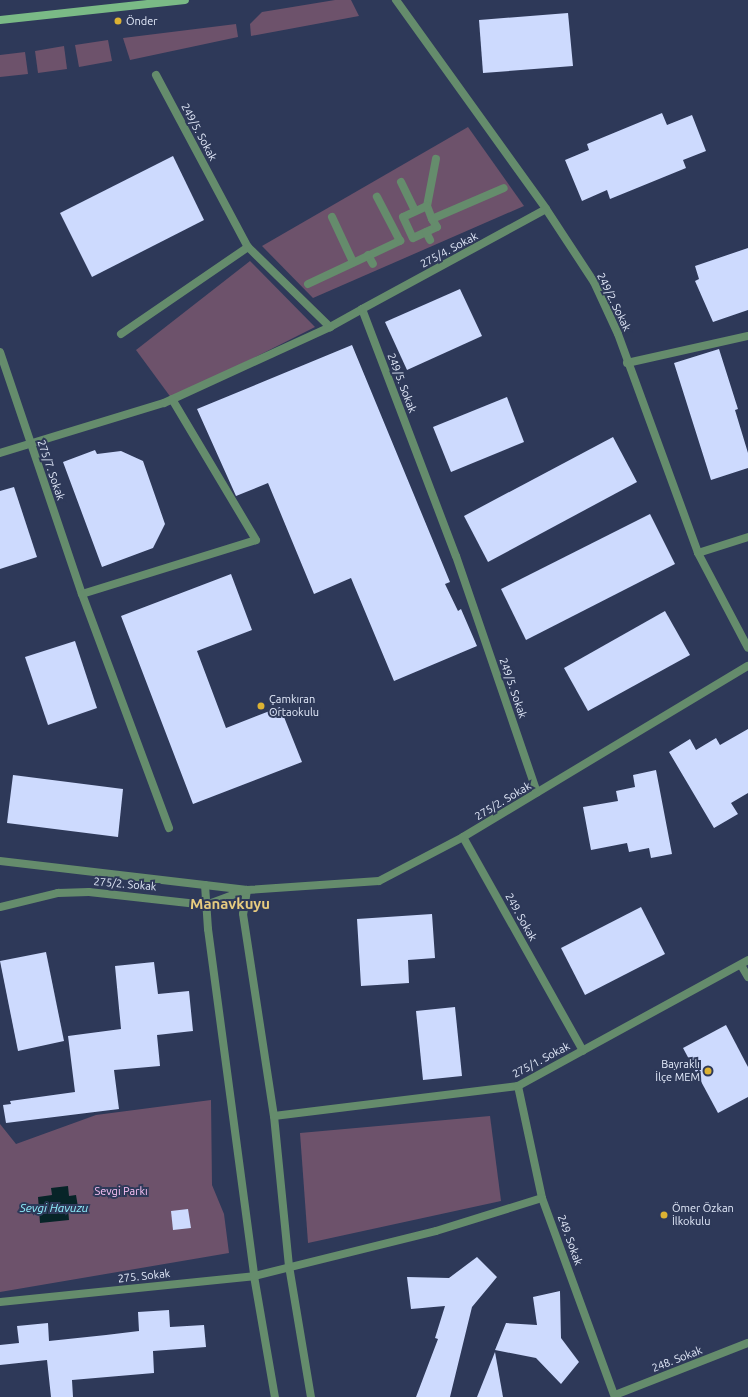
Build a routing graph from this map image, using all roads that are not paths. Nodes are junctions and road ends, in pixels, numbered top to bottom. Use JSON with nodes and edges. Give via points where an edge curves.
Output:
{"nodes":[{"id":1,"x":185,"y":0,"type":"edge"},
{"id":2,"x":396,"y":0,"type":"edge"},
{"id":3,"x":0,"y":20,"type":"edge"},
{"id":4,"x":156,"y":74,"type":"dead end"},
{"id":5,"x":436,"y":159,"type":"dead end"},
{"id":6,"x":401,"y":182,"type":"dead end"},
{"id":7,"x":504,"y":188,"type":"dead end"},
{"id":8,"x":378,"y":197,"type":"dead end"},
{"id":9,"x":427,"y":206,"type":"junction"},
{"id":10,"x":546,"y":210,"type":"junction"},
{"id":11,"x":415,"y":211,"type":"junction"},
{"id":12,"x":332,"y":218,"type":"dead end"},
{"id":13,"x":432,"y":219,"type":"junction"},
{"id":14,"x":408,"y":229,"type":"junction"},
{"id":15,"x":397,"y":234,"type":"junction"},
{"id":16,"x":248,"y":247,"type":"junction"},
{"id":17,"x":368,"y":255,"type":"junction"},
{"id":18,"x":353,"y":262,"type":"junction"},
{"id":19,"x":373,"y":264,"type":"dead end"},
{"id":20,"x":308,"y":284,"type":"dead end"},
{"id":21,"x":362,"y":309,"type":"junction"},
{"id":22,"x":330,"y":327,"type":"junction"},
{"id":23,"x":121,"y":334,"type":"dead end"},
{"id":24,"x":748,"y":336,"type":"edge"},
{"id":25,"x":0,"y":352,"type":"edge"},
{"id":26,"x":627,"y":363,"type":"junction"},
{"id":27,"x":172,"y":398,"type":"junction"},
{"id":28,"x":30,"y":442,"type":"junction"},
{"id":29,"x":0,"y":453,"type":"edge"},
{"id":30,"x":748,"y":537,"type":"edge"},
{"id":31,"x":698,"y":553,"type":"junction"},
{"id":32,"x":82,"y":594,"type":"junction"},
{"id":33,"x":748,"y":648,"type":"edge"},
{"id":34,"x":748,"y":666,"type":"edge"},
{"id":35,"x":537,"y":793,"type":"junction"},
{"id":36,"x":169,"y":828,"type":"dead end"},
{"id":37,"x":463,"y":837,"type":"junction"},
{"id":38,"x":0,"y":861,"type":"edge"},
{"id":39,"x":205,"y":885,"type":"junction"},
{"id":40,"x":247,"y":890,"type":"junction"},
{"id":41,"x":206,"y":905,"type":"junction"},
{"id":42,"x":0,"y":907,"type":"edge"},
{"id":43,"x":744,"y":962,"type":"edge"},
{"id":44,"x":748,"y":977,"type":"edge"},
{"id":45,"x":583,"y":1051,"type":"junction"},
{"id":46,"x":518,"y":1086,"type":"junction"},
{"id":47,"x":274,"y":1116,"type":"junction"},
{"id":48,"x":542,"y":1198,"type":"junction"},
{"id":49,"x":289,"y":1266,"type":"junction"},
{"id":50,"x":254,"y":1276,"type":"junction"},
{"id":51,"x":0,"y":1302,"type":"edge"},
{"id":52,"x":748,"y":1343,"type":"edge"},
{"id":53,"x":615,"y":1396,"type":"edge"},
{"id":54,"x":275,"y":1397,"type":"edge"},
{"id":55,"x":311,"y":1397,"type":"edge"}],
"edges":[{"from":1,"to":3,"type":"main road"},
{"from":2,"to":10,"type":"street","name":"249/2. Sokak"},
{"from":4,"to":16,"type":"street","name":"249/5. Sokak"},
{"from":5,"to":9,"type":"street"},
{"from":6,"to":11,"type":"street"},
{"from":7,"to":13,"type":"street"},
{"from":8,"to":15,"type":"street"},
{"from":9,"to":11,"type":"street"},
{"from":9,"to":13,"type":"street"},
{"from":10,"to":21,"type":"street","name":"275/4. Sokak"},
{"from":10,"to":26,"type":"street","name":"249/2. Sokak","via":[[594,282]]},
{"from":11,"to":14,"type":"street","via":[[403,217]]},
{"from":12,"to":18,"type":"street"},
{"from":13,"to":14,"type":"street","via":[[437,227],[428,236],[413,238]]},
{"from":14,"to":15,"type":"street"},
{"from":15,"to":17,"type":"street","via":[[400,241]]},
{"from":16,"to":22,"type":"street","name":"249/5. Sokak"},
{"from":16,"to":23,"type":"street"},
{"from":17,"to":18,"type":"street"},
{"from":17,"to":19,"type":"street"},
{"from":18,"to":20,"type":"street"},
{"from":21,"to":22,"type":"street"},
{"from":21,"to":35,"type":"street","name":"249/5. Sokak","via":[[456,556]]},
{"from":22,"to":27,"type":"street"},
{"from":24,"to":26,"type":"street"},
{"from":25,"to":28,"type":"street","name":"275/7. Sokak"},
{"from":26,"to":31,"type":"street","name":"249/2. Sokak"},
{"from":27,"to":28,"type":"street"},
{"from":27,"to":32,"type":"street","via":[[256,540]]},
{"from":28,"to":29,"type":"street"},
{"from":28,"to":32,"type":"street","name":"275/7. Sokak"},
{"from":30,"to":31,"type":"street"},
{"from":31,"to":33,"type":"street","name":"249/2. Sokak"},
{"from":32,"to":36,"type":"street","name":"275/7. Sokak"},
{"from":34,"to":35,"type":"street","name":"275/2. Sokak"},
{"from":35,"to":37,"type":"street","name":"275/2. Sokak"},
{"from":37,"to":40,"type":"street","name":"275/2. Sokak","via":[[379,882]]},
{"from":37,"to":45,"type":"street","name":"249. Sokak"},
{"from":38,"to":39,"type":"street","name":"275/2. Sokak"},
{"from":39,"to":40,"type":"street","name":"275/2. Sokak"},
{"from":39,"to":41,"type":"street"},
{"from":40,"to":41,"type":"street","name":"275/2. Sokak"},
{"from":40,"to":47,"type":"street","via":[[243,914]]},
{"from":41,"to":42,"type":"street","name":"275/2. Sokak","via":[[89,892],[58,893]]},
{"from":41,"to":50,"type":"street"},
{"from":43,"to":44,"type":"street"},
{"from":43,"to":45,"type":"street","name":"275/1. Sokak"},
{"from":45,"to":46,"type":"street","name":"275/1. Sokak"},
{"from":46,"to":47,"type":"street","name":"275/1. Sokak"},
{"from":46,"to":48,"type":"street","name":"249. Sokak"},
{"from":47,"to":49,"type":"street"},
{"from":48,"to":49,"type":"street","name":"275. Sokak","via":[[436,1231]]},
{"from":48,"to":53,"type":"street","name":"249. Sokak"},
{"from":49,"to":50,"type":"street","name":"275. Sokak"},
{"from":49,"to":55,"type":"street"},
{"from":50,"to":51,"type":"street","name":"275. Sokak"},
{"from":50,"to":54,"type":"street"},
{"from":52,"to":53,"type":"street","name":"248. Sokak"}]}
